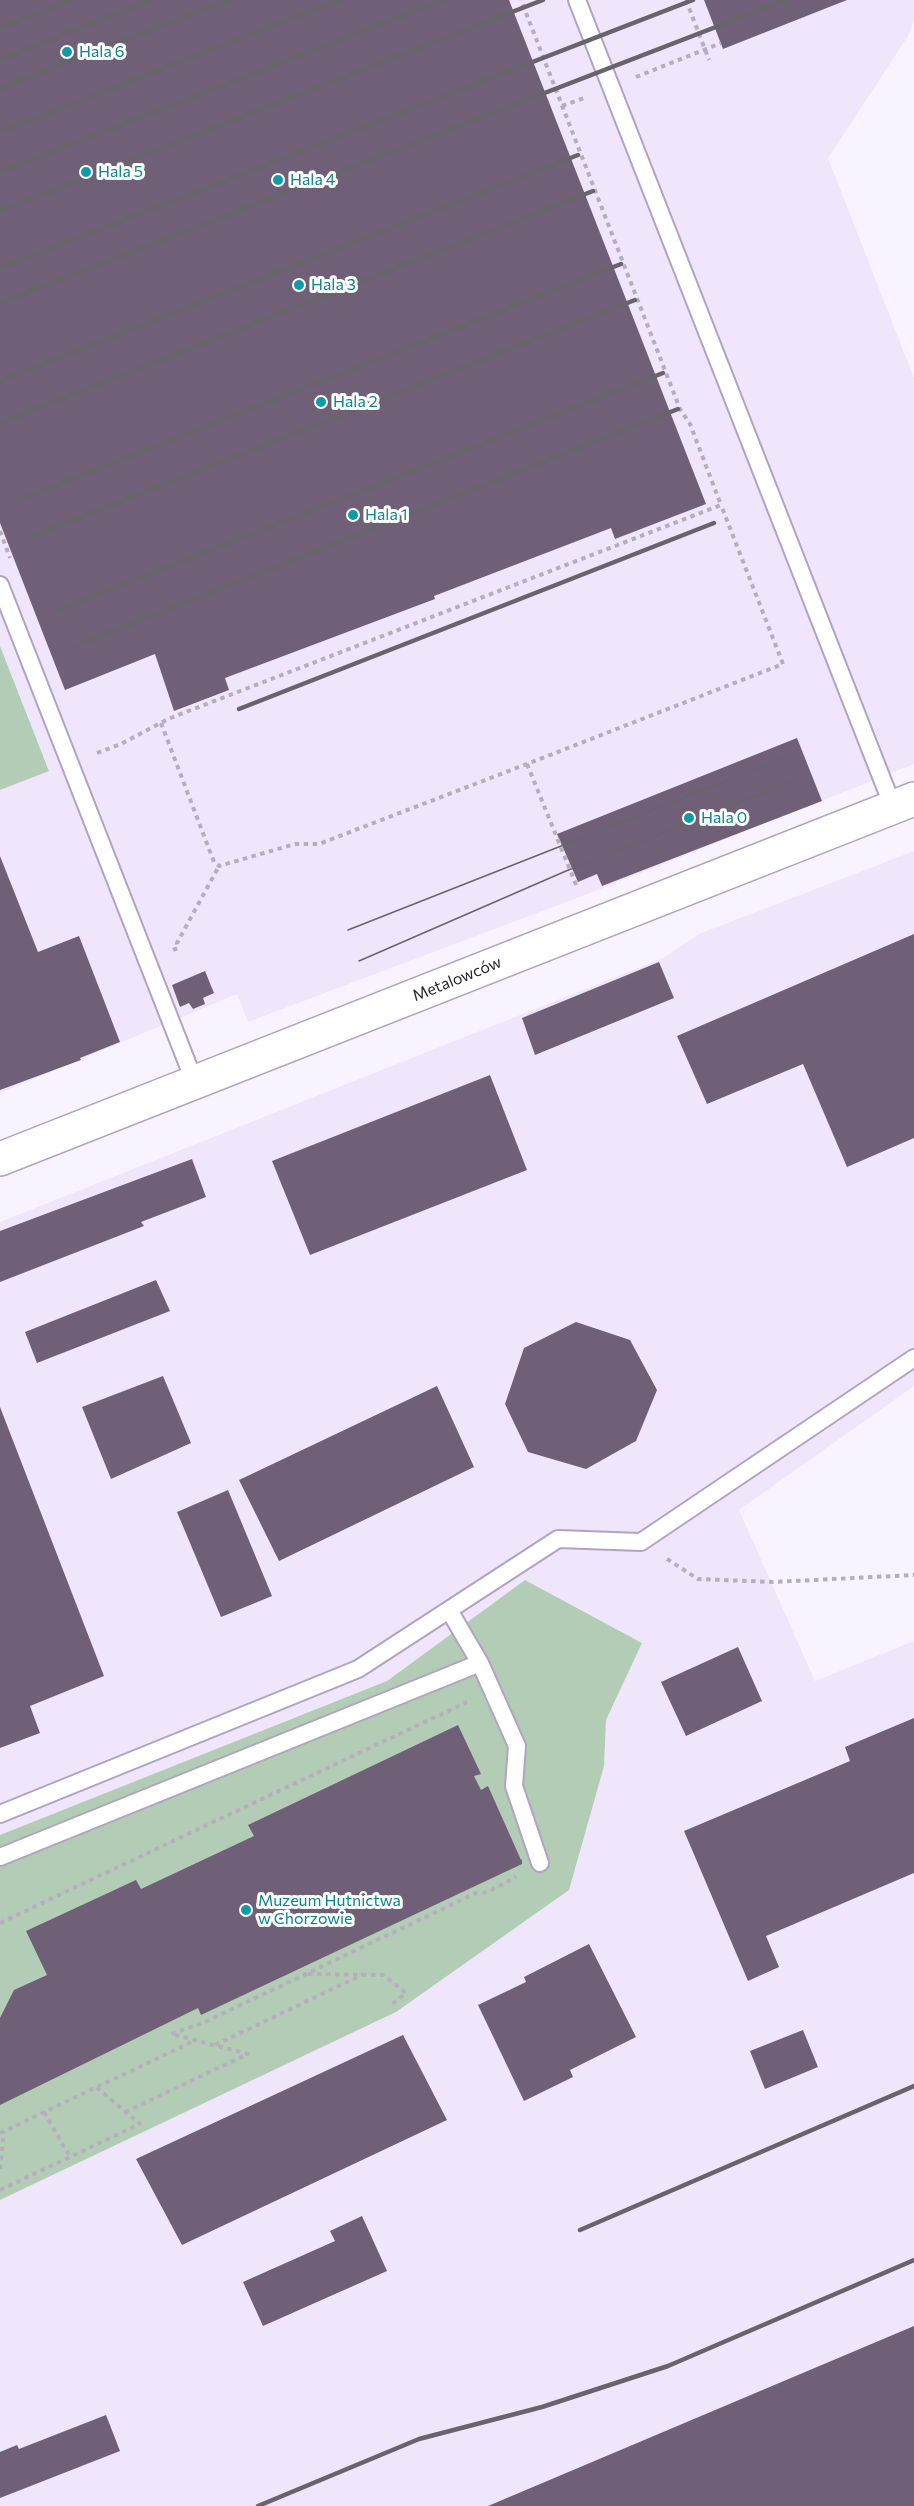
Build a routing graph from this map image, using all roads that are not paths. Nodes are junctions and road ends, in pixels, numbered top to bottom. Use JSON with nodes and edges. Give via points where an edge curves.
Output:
{"nodes":[{"id":1,"x":578,"y":0,"type":"edge"},
{"id":2,"x":0,"y":585,"type":"edge"},
{"id":3,"x":904,"y":803,"type":"edge"},
{"id":4,"x":195,"y":1083,"type":"junction"},
{"id":5,"x":0,"y":1159,"type":"edge"},
{"id":6,"x":914,"y":1358,"type":"edge"},
{"id":7,"x":449,"y":1610,"type":"junction"},
{"id":8,"x":480,"y":1662,"type":"junction"},
{"id":9,"x":0,"y":1814,"type":"edge"},
{"id":10,"x":0,"y":1857,"type":"edge"},
{"id":11,"x":540,"y":1863,"type":"road end"}],
"edges":[{"from":1,"to":3,"type":"lane"},
{"from":2,"to":4,"type":"lane"},
{"from":3,"to":4,"type":"street","name":"Metalowców"},
{"from":4,"to":5,"type":"street","name":"Metalowców"},
{"from":6,"to":7,"type":"lane","via":[[641,1542],[558,1539]]},
{"from":7,"to":8,"type":"lane"},
{"from":7,"to":9,"type":"lane","via":[[358,1669]]},
{"from":8,"to":10,"type":"lane"},
{"from":8,"to":11,"type":"lane","via":[[517,1746],[514,1786]]}]}
